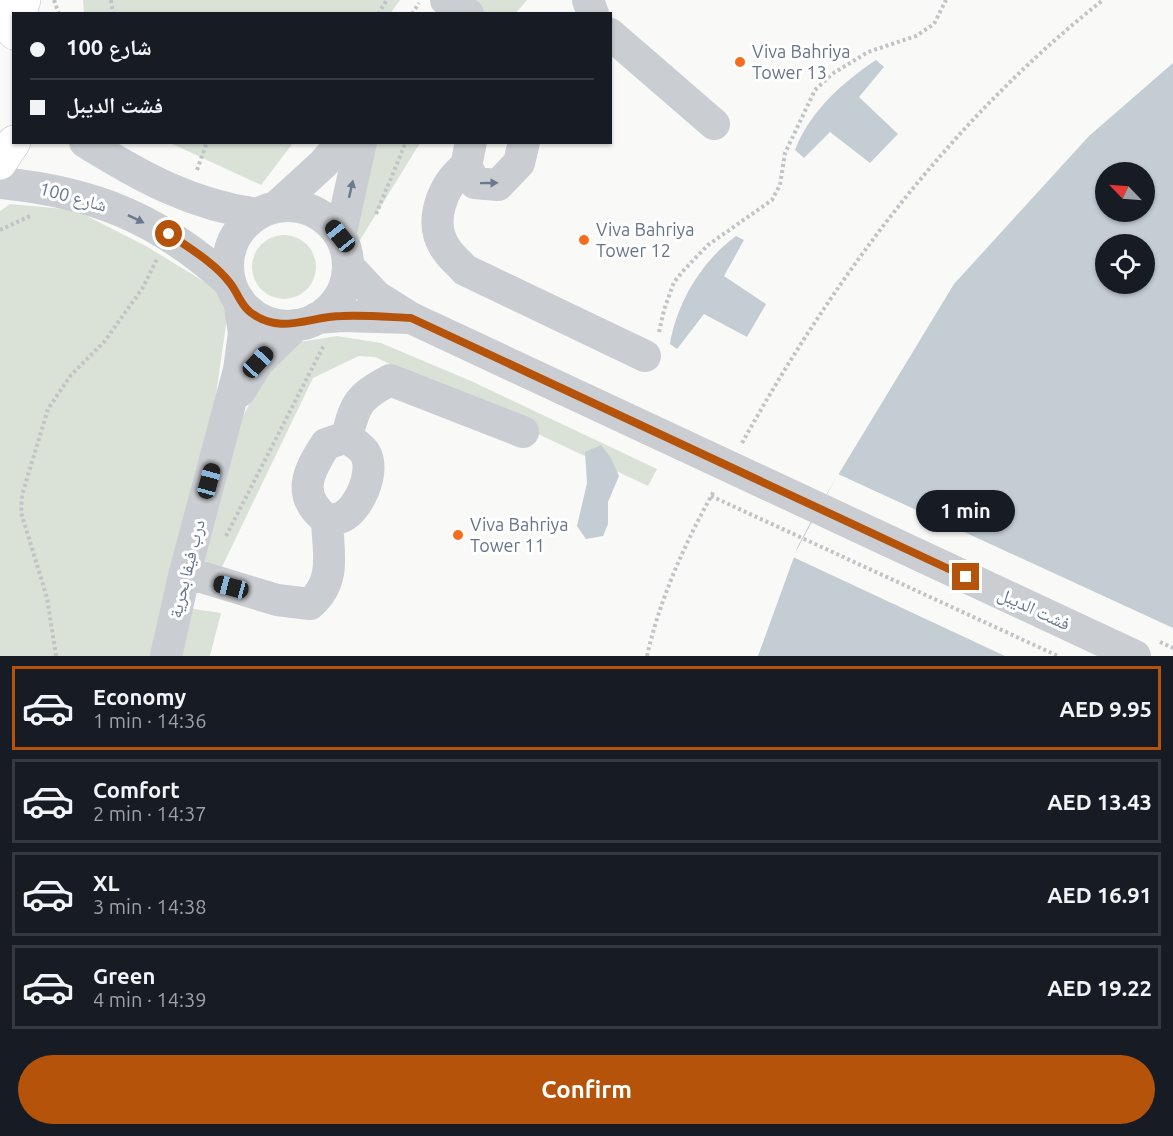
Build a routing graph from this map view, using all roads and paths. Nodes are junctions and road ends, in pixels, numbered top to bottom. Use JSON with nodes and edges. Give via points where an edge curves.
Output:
{"nodes":[{"id":1,"x":444,"y":0,"type":"edge"},
{"id":2,"x":946,"y":0,"type":"edge"},
{"id":3,"x":1102,"y":0,"type":"edge"},
{"id":4,"x":435,"y":12,"type":"edge"},
{"id":5,"x":465,"y":12,"type":"edge"},
{"id":6,"x":0,"y":14,"type":"edge"},
{"id":7,"x":12,"y":30,"type":"edge"},
{"id":8,"x":612,"y":36,"type":"edge"},
{"id":9,"x":714,"y":124,"type":"dead end"},
{"id":10,"x":13,"y":144,"type":"edge"},
{"id":11,"x":88,"y":144,"type":"edge"},
{"id":12,"x":340,"y":144,"type":"edge"},
{"id":13,"x":361,"y":144,"type":"edge"},
{"id":14,"x":405,"y":144,"type":"edge"},
{"id":15,"x":524,"y":144,"type":"edge"},
{"id":16,"x":468,"y":154,"type":"edge"},
{"id":17,"x":0,"y":163,"type":"edge"},
{"id":18,"x":195,"y":174,"type":"dead end"},
{"id":19,"x":203,"y":177,"type":"dead end"},
{"id":20,"x":0,"y":183,"type":"edge"},
{"id":21,"x":267,"y":210,"type":"junction"},
{"id":22,"x":33,"y":215,"type":"dead end"},
{"id":23,"x":372,"y":223,"type":"dead end"},
{"id":24,"x":0,"y":230,"type":"edge"},
{"id":25,"x":169,"y":234,"type":"junction"},
{"id":26,"x":340,"y":236,"type":"junction"},
{"id":27,"x":348,"y":266,"type":"junction"},
{"id":28,"x":235,"y":292,"type":"junction"},
{"id":29,"x":366,"y":317,"type":"junction"},
{"id":30,"x":411,"y":318,"type":"junction"},
{"id":31,"x":306,"y":322,"type":"junction"},
{"id":32,"x":645,"y":356,"type":"joint"},
{"id":33,"x":228,"y":412,"type":"junction"},
{"id":34,"x":523,"y":432,"type":"dead end"},
{"id":35,"x":347,"y":437,"type":"junction"},
{"id":36,"x":729,"y":465,"type":"junction"},
{"id":37,"x":711,"y":496,"type":"junction"},
{"id":38,"x":327,"y":520,"type":"junction"},
{"id":39,"x":197,"y":577,"type":"junction"},
{"id":40,"x":56,"y":656,"type":"edge"},
{"id":41,"x":166,"y":656,"type":"edge"},
{"id":42,"x":647,"y":656,"type":"edge"},
{"id":43,"x":1058,"y":656,"type":"edge"},
{"id":44,"x":1135,"y":656,"type":"edge"}],
"edges":[{"from":1,"to":4,"type":"street"},
{"from":1,"to":5,"type":"street"},
{"from":2,"to":32,"type":"path","via":[[934,24],[916,36],[868,52],[832,74],[815,90],[787,146],[780,185],[772,200],[708,246],[684,270],[671,292],[658,337]]},
{"from":3,"to":36,"type":"path","via":[[1049,42],[969,123],[874,236],[804,337]]},
{"from":6,"to":7,"type":"main road"},
{"from":8,"to":9,"type":"street"},
{"from":10,"to":17,"type":"main road"},
{"from":11,"to":21,"type":"street","via":[[187,198],[223,209]]},
{"from":12,"to":21,"type":"street","via":[[323,164]]},
{"from":26,"to":13,"type":"street","one_way":true},
{"from":14,"to":23,"type":"path"},
{"from":16,"to":15,"type":"street","one_way":true,"via":[[475,183],[498,185],[519,163]]},
{"from":16,"to":32,"type":"street","via":[[440,202],[438,227],[445,249],[465,270]]},
{"from":18,"to":19,"type":"path"},
{"from":20,"to":25,"type":"street","name":"شارع 100","one_way":true,"via":[[46,188],[96,200]]},
{"from":21,"to":26,"type":"street","via":[[295,206],[313,211]]},
{"from":21,"to":28,"type":"street","via":[[243,226],[232,243],[228,263]]},
{"from":22,"to":24,"type":"path"},
{"from":25,"to":28,"type":"street","name":"شارع 100","via":[[199,255]]},
{"from":25,"to":40,"type":"path","via":[[142,289],[48,409],[22,495],[21,512],[47,598]]},
{"from":26,"to":27,"type":"street"},
{"from":27,"to":30,"type":"street","name":"فشت الديبل","via":[[376,296]]},
{"from":27,"to":31,"type":"street","via":[[346,281],[330,309]]},
{"from":28,"to":31,"type":"street","via":[[264,321],[280,325]]},
{"from":28,"to":33,"type":"street","name":"درب فيفا بحرية","via":[[244,333]]},
{"from":29,"to":30,"type":"street","name":"فشت الديبل"},
{"from":29,"to":31,"type":"street","name":"فشت الديبل"},
{"from":29,"to":39,"type":"path","via":[[361,326],[324,345],[215,557]]},
{"from":30,"to":36,"type":"street","name":"فشت الديبل"},
{"from":31,"to":33,"type":"street","name":"درب فيفا بحرية","via":[[258,362]]},
{"from":33,"to":39,"type":"street","name":"درب فيفا بحرية"},
{"from":34,"to":35,"type":"street","via":[[390,380],[358,402]]},
{"from":35,"to":38,"type":"street","via":[[326,444],[308,478],[307,495],[313,509]]},
{"from":35,"to":38,"type":"street","via":[[365,452],[367,478],[354,506],[342,517]]},
{"from":36,"to":37,"type":"path"},
{"from":36,"to":44,"type":"street","name":"فشت الديبل"},
{"from":37,"to":42,"type":"path","via":[[687,537]]},
{"from":37,"to":43,"type":"path"},
{"from":38,"to":39,"type":"street","via":[[328,579],[323,593],[310,604],[277,600]]},
{"from":39,"to":41,"type":"street","name":"درب فيفا بحرية"}]}
